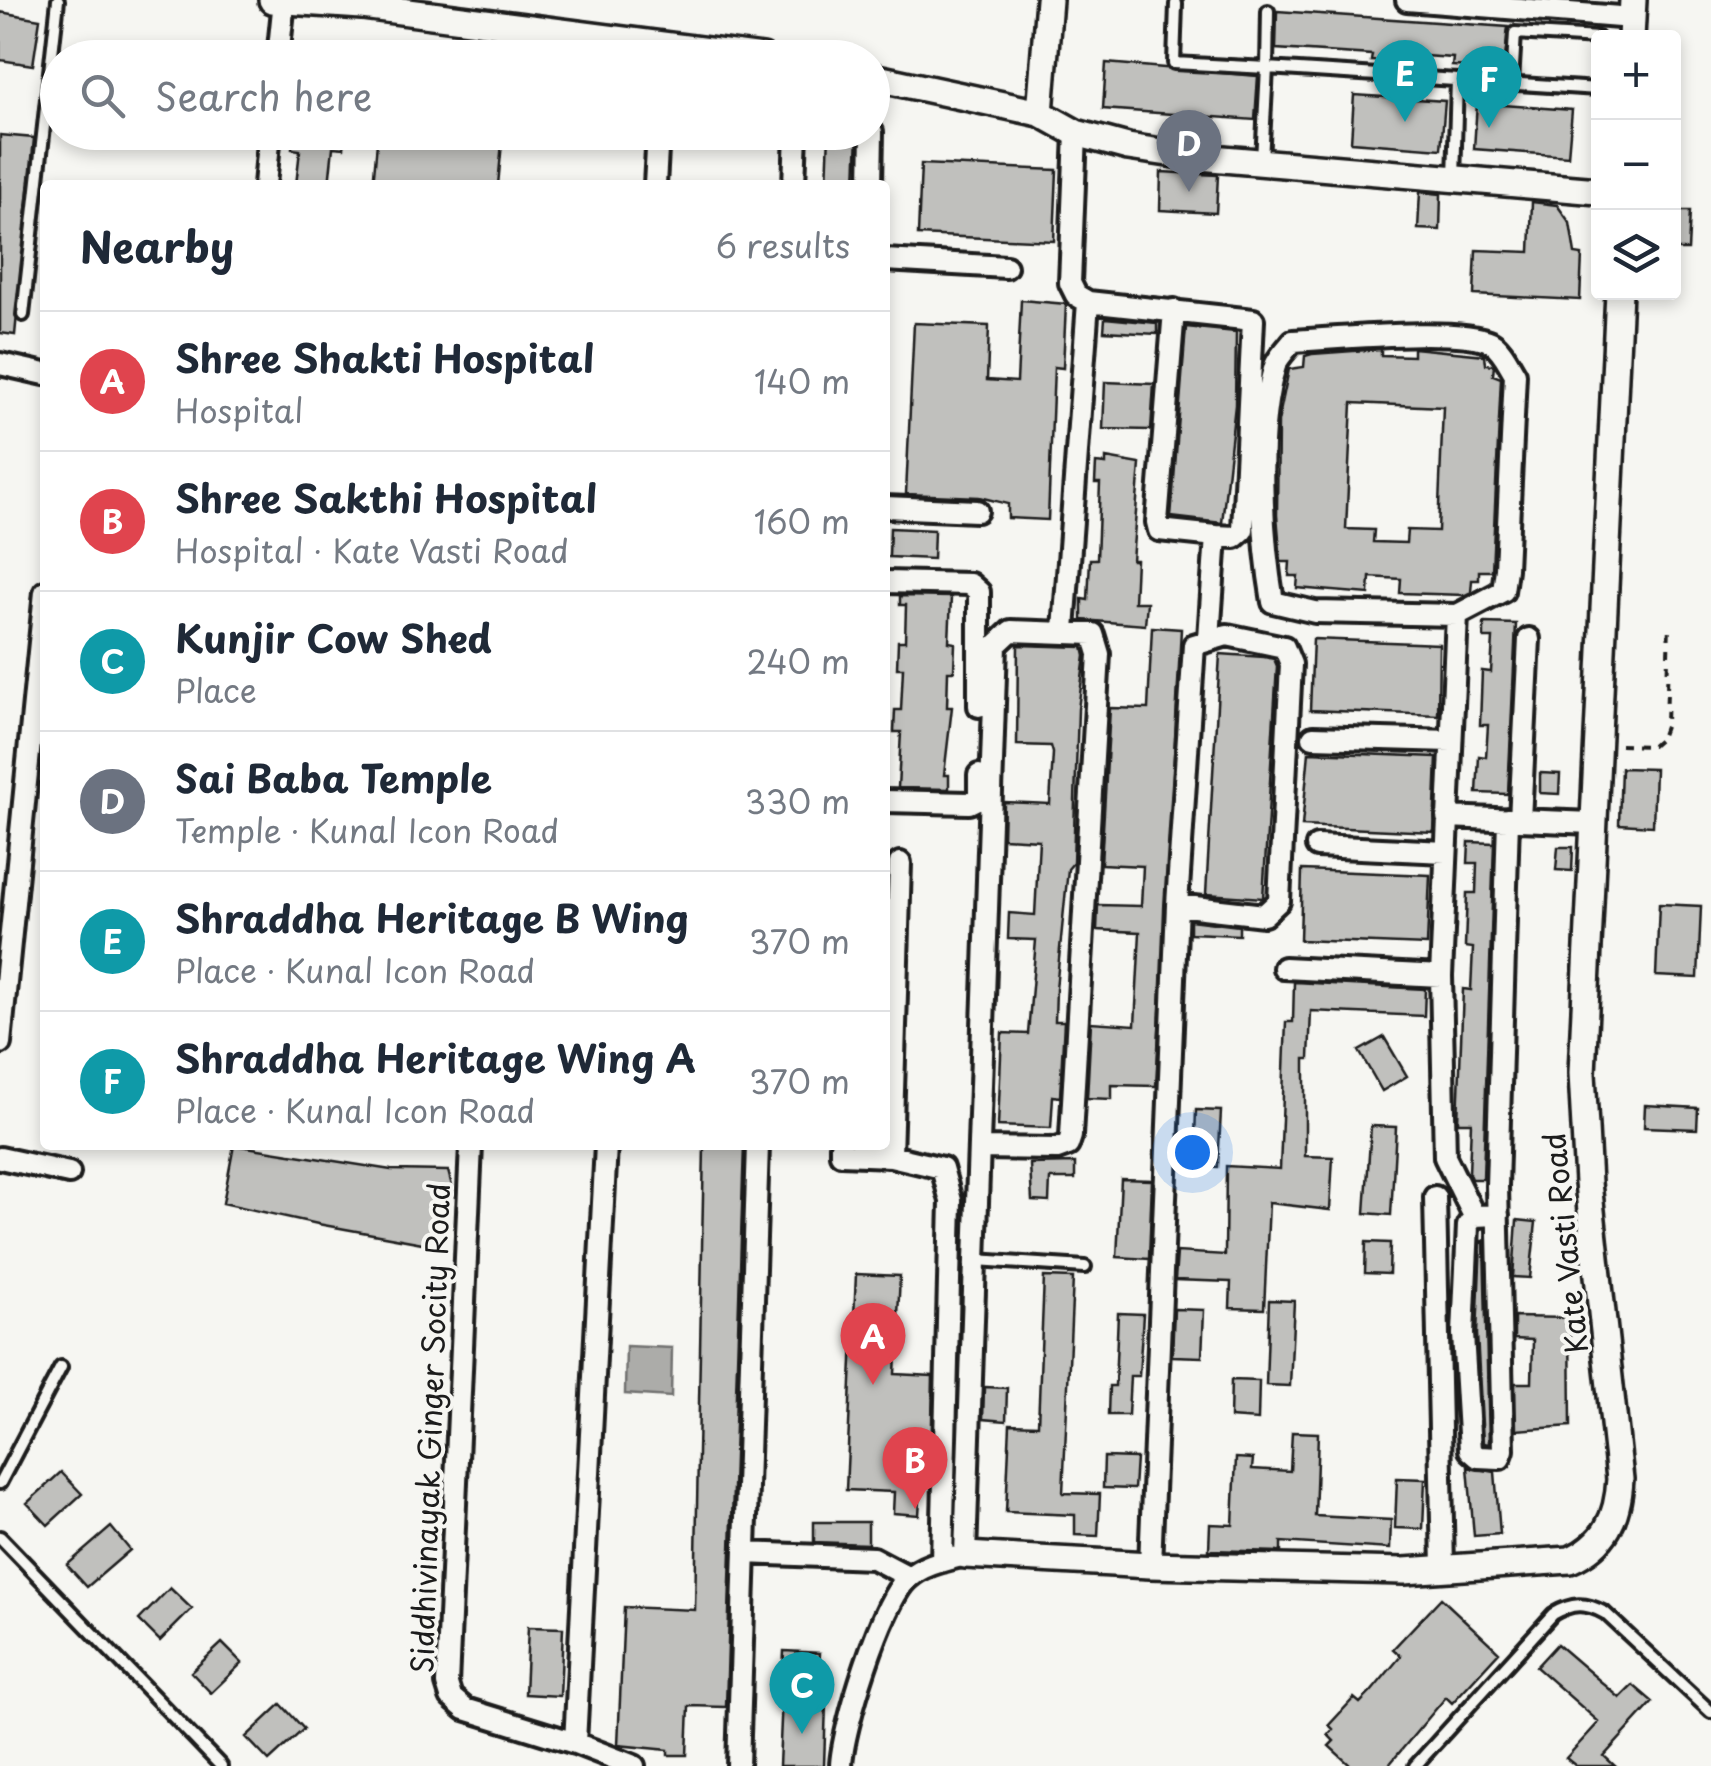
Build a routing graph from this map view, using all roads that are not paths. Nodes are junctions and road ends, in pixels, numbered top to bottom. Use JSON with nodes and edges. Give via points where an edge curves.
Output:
{"nodes":[{"id":1,"x":58,"y":0,"type":"edge"},
{"id":2,"x":272,"y":0,"type":"edge"},
{"id":3,"x":284,"y":0,"type":"edge"},
{"id":4,"x":1049,"y":0,"type":"edge"},
{"id":5,"x":1408,"y":0,"type":"edge"},
{"id":6,"x":1176,"y":4,"type":"dead end"},
{"id":7,"x":1268,"y":11,"type":"dead end"},
{"id":8,"x":1632,"y":18,"type":"edge"},
{"id":9,"x":1591,"y":37,"type":"edge"},
{"id":10,"x":54,"y":40,"type":"edge"},
{"id":11,"x":280,"y":40,"type":"edge"},
{"id":12,"x":586,"y":40,"type":"edge"},
{"id":13,"x":1266,"y":68,"type":"junction"},
{"id":14,"x":890,"y":81,"type":"edge"},
{"id":15,"x":1457,"y":81,"type":"junction"},
{"id":16,"x":1512,"y":83,"type":"junction"},
{"id":17,"x":1591,"y":89,"type":"edge"},
{"id":18,"x":1040,"y":113,"type":"junction"},
{"id":19,"x":1076,"y":133,"type":"junction"},
{"id":20,"x":42,"y":150,"type":"edge"},
{"id":21,"x":268,"y":150,"type":"edge"},
{"id":22,"x":657,"y":150,"type":"edge"},
{"id":23,"x":795,"y":150,"type":"edge"},
{"id":24,"x":871,"y":150,"type":"edge"},
{"id":25,"x":1262,"y":162,"type":"junction"},
{"id":26,"x":1454,"y":179,"type":"junction"},
{"id":27,"x":265,"y":180,"type":"edge"},
{"id":28,"x":655,"y":180,"type":"edge"},
{"id":29,"x":794,"y":180,"type":"edge"},
{"id":30,"x":870,"y":180,"type":"edge"},
{"id":31,"x":1591,"y":190,"type":"edge"},
{"id":32,"x":890,"y":260,"type":"edge"},
{"id":33,"x":1006,"y":267,"type":"dead end"},
{"id":34,"x":1619,"y":300,"type":"edge"},
{"id":35,"x":1088,"y":302,"type":"junction"},
{"id":36,"x":1174,"y":310,"type":"junction"},
{"id":37,"x":24,"y":315,"type":"dead end"},
{"id":38,"x":0,"y":364,"type":"edge"},
{"id":39,"x":40,"y":373,"type":"edge"},
{"id":40,"x":890,"y":507,"type":"edge"},
{"id":41,"x":977,"y":511,"type":"dead end"},
{"id":42,"x":1216,"y":536,"type":"junction"},
{"id":43,"x":890,"y":582,"type":"edge"},
{"id":44,"x":1457,"y":615,"type":"junction"},
{"id":45,"x":1064,"y":630,"type":"junction"},
{"id":46,"x":1209,"y":638,"type":"junction"},
{"id":47,"x":1529,"y":640,"type":"dead end"},
{"id":48,"x":40,"y":642,"type":"edge"},
{"id":49,"x":1313,"y":737,"type":"dead end"},
{"id":50,"x":1451,"y":741,"type":"junction"},
{"id":51,"x":890,"y":801,"type":"edge"},
{"id":52,"x":1447,"y":817,"type":"junction"},
{"id":53,"x":1514,"y":820,"type":"junction"},
{"id":54,"x":1592,"y":823,"type":"junction"},
{"id":55,"x":1317,"y":846,"type":"dead end"},
{"id":56,"x":1446,"y":852,"type":"junction"},
{"id":57,"x":900,"y":864,"type":"dead end"},
{"id":58,"x":1177,"y":906,"type":"junction"},
{"id":59,"x":1284,"y":968,"type":"dead end"},
{"id":60,"x":1441,"y":976,"type":"junction"},
{"id":61,"x":0,"y":1043,"type":"edge"},
{"id":62,"x":981,"y":1148,"type":"junction"},
{"id":63,"x":472,"y":1150,"type":"edge"},
{"id":64,"x":606,"y":1150,"type":"edge"},
{"id":65,"x":758,"y":1150,"type":"edge"},
{"id":66,"x":840,"y":1150,"type":"edge"},
{"id":67,"x":891,"y":1156,"type":"junction"},
{"id":68,"x":0,"y":1158,"type":"edge"},
{"id":69,"x":69,"y":1173,"type":"dead end"},
{"id":70,"x":1435,"y":1197,"type":"dead end"},
{"id":71,"x":1474,"y":1216,"type":"junction"},
{"id":72,"x":1498,"y":1216,"type":"junction"},
{"id":73,"x":976,"y":1260,"type":"junction"},
{"id":74,"x":1085,"y":1267,"type":"dead end"},
{"id":75,"x":62,"y":1367,"type":"dead end"},
{"id":76,"x":0,"y":1483,"type":"edge"},
{"id":77,"x":0,"y":1536,"type":"edge"},
{"id":78,"x":745,"y":1553,"type":"junction"},
{"id":79,"x":954,"y":1558,"type":"junction"},
{"id":80,"x":1150,"y":1566,"type":"junction"},
{"id":81,"x":1443,"y":1568,"type":"junction"},
{"id":82,"x":909,"y":1577,"type":"junction"},
{"id":83,"x":1711,"y":1712,"type":"edge"},
{"id":84,"x":576,"y":1742,"type":"junction"},
{"id":85,"x":221,"y":1766,"type":"edge"},
{"id":86,"x":634,"y":1766,"type":"edge"},
{"id":87,"x":738,"y":1766,"type":"edge"},
{"id":88,"x":840,"y":1766,"type":"edge"},
{"id":89,"x":1415,"y":1766,"type":"edge"}],
"edges":[{"from":1,"to":10,"type":"lane"},
{"from":2,"to":3,"type":"street"},
{"from":3,"to":11,"type":"street"},
{"from":3,"to":12,"type":"street"},
{"from":4,"to":18,"type":"street"},
{"from":5,"to":8,"type":"street"},
{"from":6,"to":13,"type":"lane","via":[[1174,62]]},
{"from":7,"to":13,"type":"lane"},
{"from":9,"to":16,"type":"lane","via":[[1515,32]]},
{"from":13,"to":15,"type":"lane"},
{"from":13,"to":25,"type":"lane"},
{"from":14,"to":18,"type":"street"},
{"from":15,"to":16,"type":"lane"},
{"from":15,"to":26,"type":"lane"},
{"from":16,"to":17,"type":"lane"},
{"from":18,"to":19,"type":"street"},
{"from":19,"to":25,"type":"street","via":[[1188,156]]},
{"from":19,"to":35,"type":"street","via":[[1070,283]]},
{"from":20,"to":37,"type":"lane"},
{"from":21,"to":27,"type":"street"},
{"from":22,"to":28,"type":"street"},
{"from":23,"to":29,"type":"street"},
{"from":24,"to":30,"type":"street"},
{"from":25,"to":26,"type":"street"},
{"from":26,"to":31,"type":"street"},
{"from":32,"to":33,"type":"street"},
{"from":34,"to":54,"type":"street","name":"Kate Vasti Road"},
{"from":35,"to":36,"type":"street"},
{"from":35,"to":45,"type":"street"},
{"from":36,"to":42,"type":"street","via":[[1156,522],[1159,530]]},
{"from":36,"to":42,"type":"street","via":[[1254,320],[1243,530],[1235,537]]},
{"from":38,"to":39,"type":"street"},
{"from":40,"to":41,"type":"street"},
{"from":42,"to":46,"type":"street"},
{"from":43,"to":51,"type":"street","via":[[970,584],[979,592],[978,798]]},
{"from":44,"to":44,"type":"street","via":[[1502,591],[1515,374],[1499,350],[1478,340],[1418,334],[1293,341],[1276,362],[1268,400],[1262,541],[1274,602],[1315,612]]},
{"from":44,"to":50,"type":"street"},
{"from":45,"to":62,"type":"street","via":[[1011,631],[994,658]]},
{"from":45,"to":62,"type":"street","via":[[1093,634],[1099,654],[1072,1136],[1056,1149]]},
{"from":46,"to":58,"type":"street","via":[[1194,645]]},
{"from":46,"to":58,"type":"street","via":[[1227,635],[1290,653],[1279,901],[1264,915]]},
{"from":47,"to":53,"type":"street"},
{"from":48,"to":61,"type":"street"},
{"from":49,"to":50,"type":"street"},
{"from":50,"to":52,"type":"street"},
{"from":52,"to":53,"type":"street"},
{"from":52,"to":56,"type":"street"},
{"from":53,"to":54,"type":"street"},
{"from":53,"to":72,"type":"street"},
{"from":54,"to":81,"type":"street","name":"Kate Vasti Road","via":[[1584,1134],[1618,1505],[1608,1531],[1570,1560]]},
{"from":55,"to":56,"type":"street"},
{"from":56,"to":60,"type":"street"},
{"from":57,"to":67,"type":"street"},
{"from":58,"to":80,"type":"street"},
{"from":59,"to":60,"type":"street"},
{"from":60,"to":71,"type":"street","via":[[1445,1158]]},
{"from":62,"to":73,"type":"street"},
{"from":63,"to":84,"type":"street","name":"Siddhivinayak Ginger Socity Road","via":[[447,1684],[466,1710]]},
{"from":64,"to":84,"type":"street"},
{"from":65,"to":78,"type":"street"},
{"from":66,"to":67,"type":"street"},
{"from":67,"to":79,"type":"street","via":[[942,1168],[950,1188]]},
{"from":68,"to":69,"type":"street"},
{"from":70,"to":81,"type":"street"},
{"from":71,"to":72,"type":"street"},
{"from":71,"to":72,"type":"street","via":[[1468,1225],[1463,1334],[1470,1450],[1500,1458]]},
{"from":73,"to":74,"type":"lane"},
{"from":73,"to":79,"type":"street"},
{"from":75,"to":76,"type":"lane"},
{"from":77,"to":85,"type":"lane"},
{"from":78,"to":82,"type":"street","via":[[874,1558]]},
{"from":78,"to":87,"type":"street"},
{"from":79,"to":80,"type":"street","name":"Kate Vasti Road"},
{"from":79,"to":82,"type":"street"},
{"from":80,"to":81,"type":"street","name":"Kate Vasti Road"},
{"from":82,"to":88,"type":"street","via":[[896,1591],[849,1715]]},
{"from":83,"to":89,"type":"lane","via":[[1604,1613],[1591,1605],[1567,1606]]},
{"from":84,"to":86,"type":"street","name":"Siddhivinayak Ginger Socity Road"}]}
